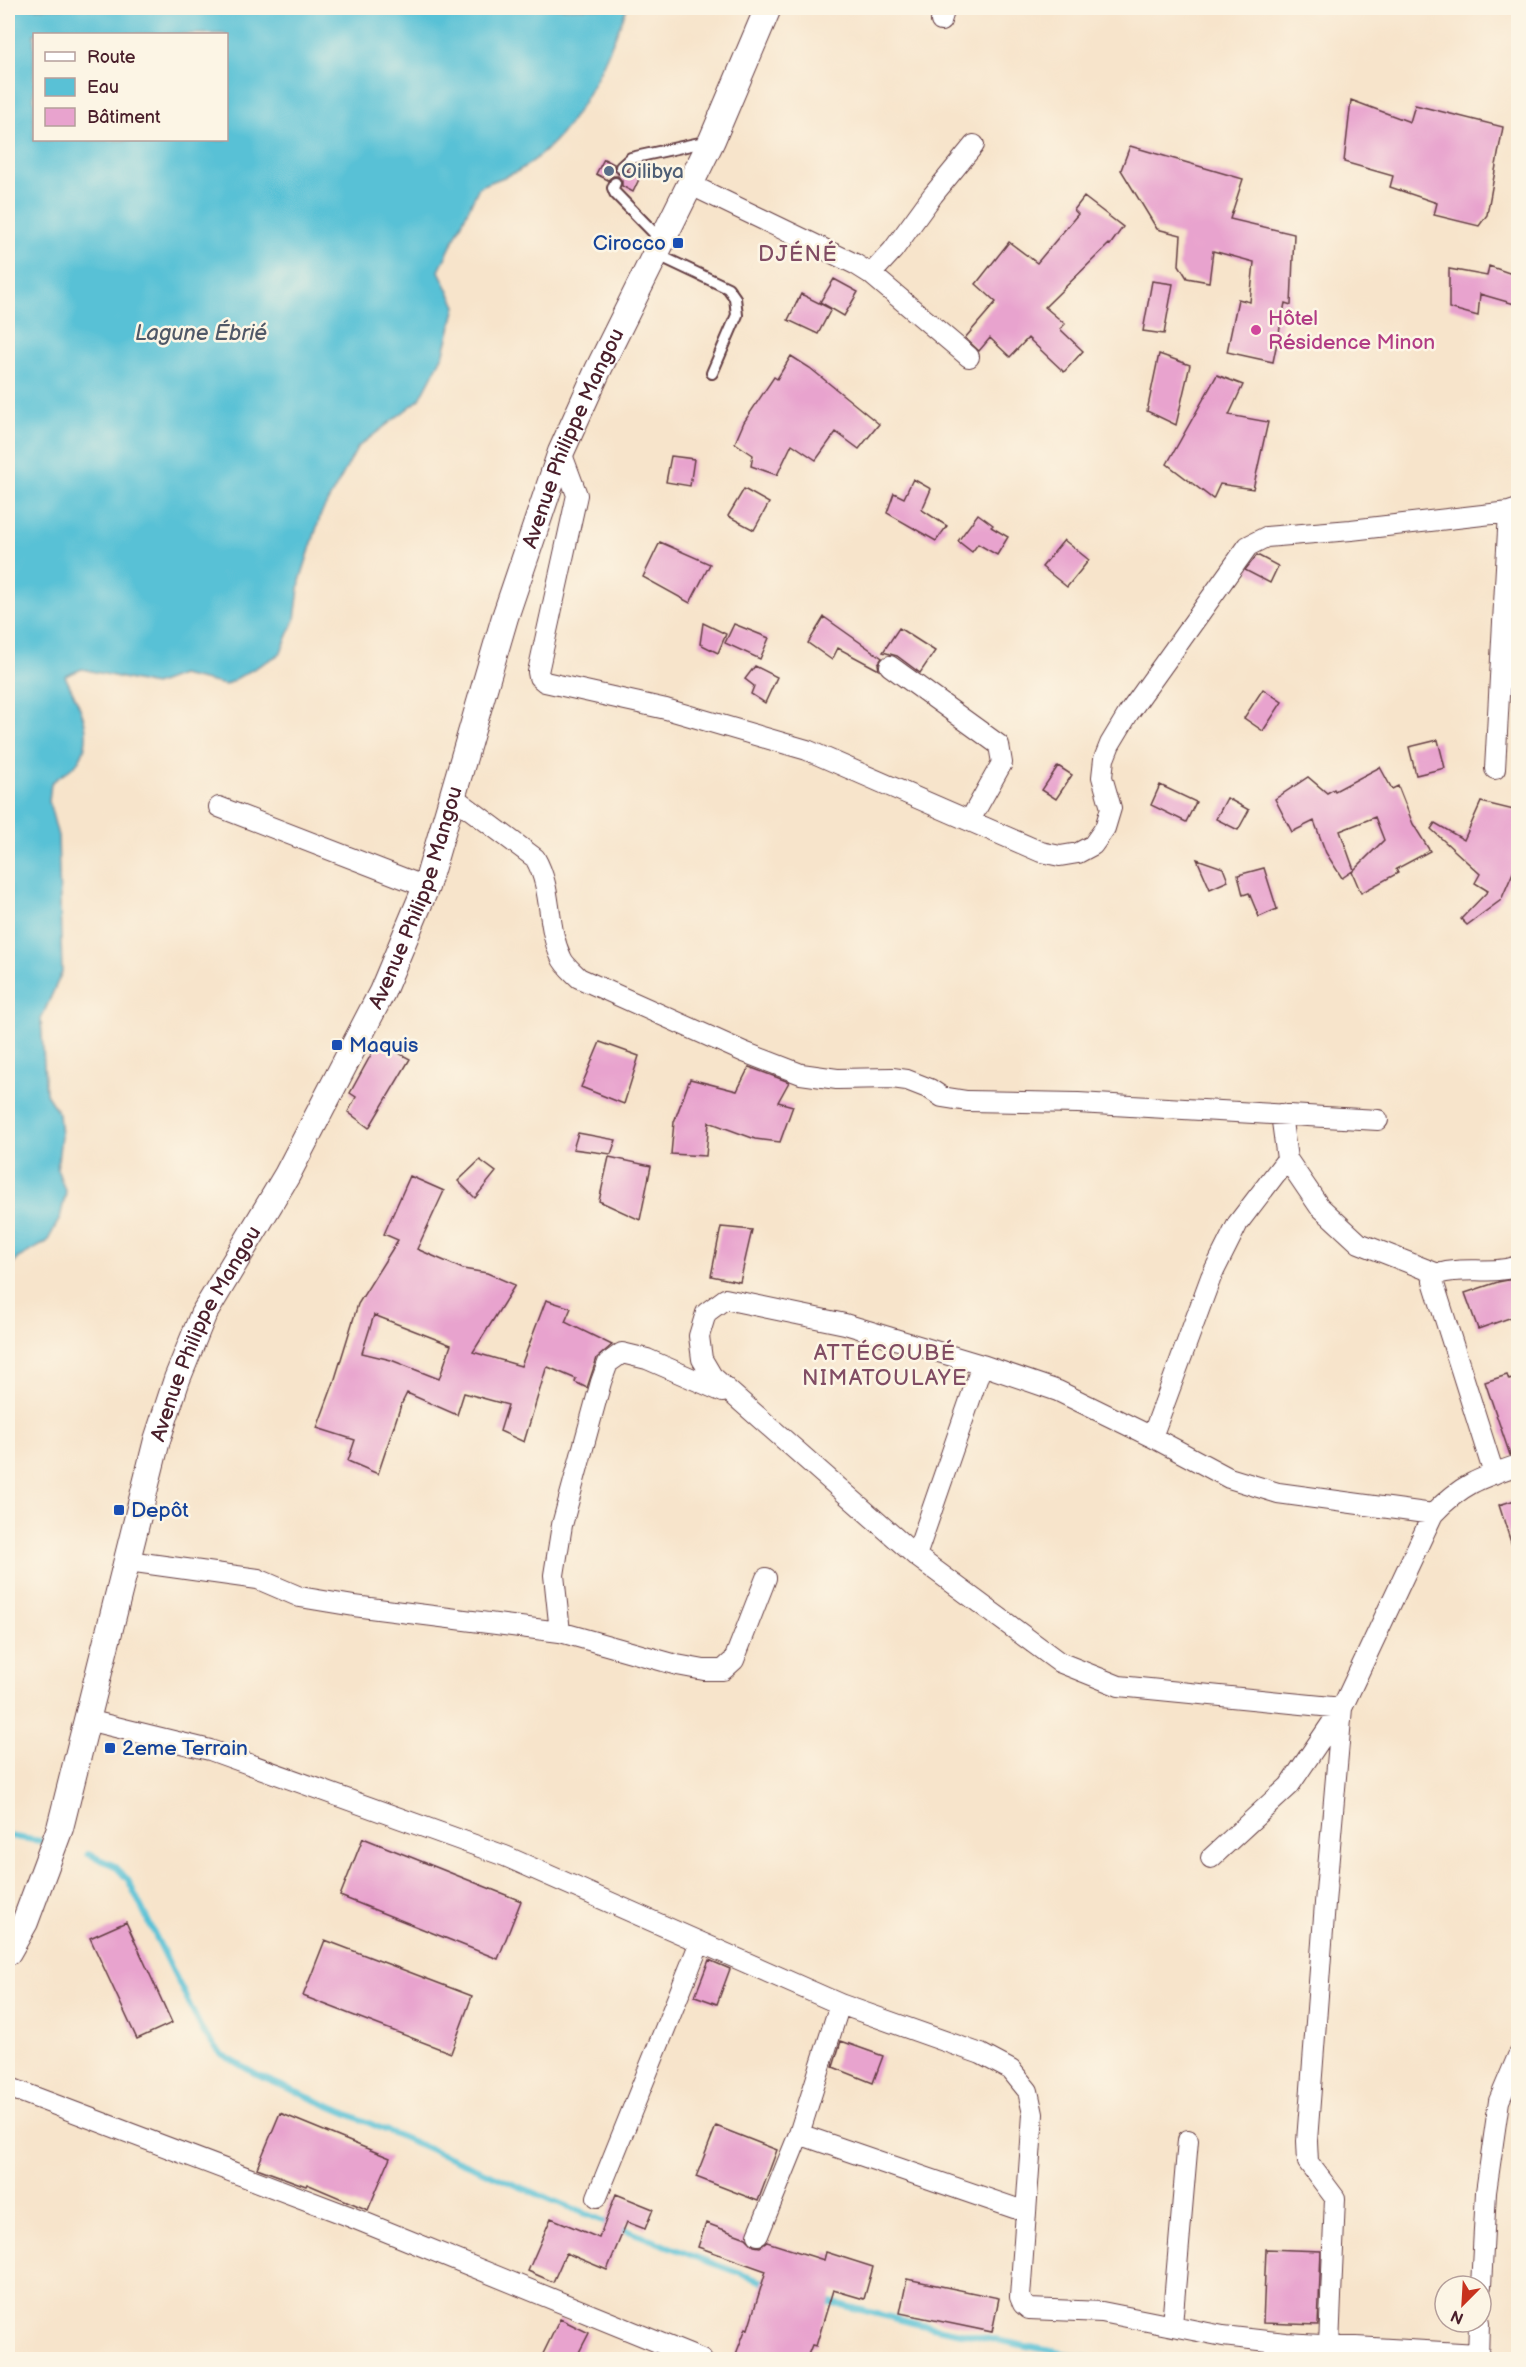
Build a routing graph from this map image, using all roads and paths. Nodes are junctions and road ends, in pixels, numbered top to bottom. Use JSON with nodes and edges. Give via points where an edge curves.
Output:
{"nodes":[{"id":1,"x":768,"y":8,"type":"edge"},
{"id":2,"x":712,"y":140,"type":"junction"},
{"id":3,"x":974,"y":145,"type":"dead end"},
{"id":4,"x":621,"y":167,"type":"dead end"},
{"id":5,"x":615,"y":183,"type":"dead end"},
{"id":6,"x":689,"y":184,"type":"junction"},
{"id":7,"x":659,"y":248,"type":"junction"},
{"id":8,"x":871,"y":274,"type":"junction"},
{"id":9,"x":969,"y":357,"type":"dead end"},
{"id":10,"x":712,"y":373,"type":"dead end"},
{"id":11,"x":561,"y":452,"type":"junction"},
{"id":12,"x":1514,"y":510,"type":"edge"},
{"id":13,"x":890,"y":666,"type":"dead end"},
{"id":14,"x":1494,"y":769,"type":"dead end"},
{"id":15,"x":452,"y":796,"type":"junction"},
{"id":16,"x":219,"y":807,"type":"dead end"},
{"id":17,"x":970,"y":820,"type":"junction"},
{"id":18,"x":426,"y":887,"type":"junction"},
{"id":19,"x":1281,"y":1114,"type":"junction"},
{"id":20,"x":1378,"y":1120,"type":"dead end"},
{"id":21,"x":1287,"y":1159,"type":"junction"},
{"id":22,"x":1518,"y":1266,"type":"edge"},
{"id":23,"x":1438,"y":1274,"type":"junction"},
{"id":24,"x":982,"y":1365,"type":"junction"},
{"id":25,"x":736,"y":1397,"type":"junction"},
{"id":26,"x":1152,"y":1437,"type":"junction"},
{"id":27,"x":1518,"y":1465,"type":"edge"},
{"id":28,"x":1494,"y":1474,"type":"junction"},
{"id":29,"x":1433,"y":1514,"type":"junction"},
{"id":30,"x":916,"y":1556,"type":"junction"},
{"id":31,"x":129,"y":1561,"type":"junction"},
{"id":32,"x":766,"y":1578,"type":"dead end"},
{"id":33,"x":560,"y":1632,"type":"junction"},
{"id":34,"x":1342,"y":1708,"type":"junction"},
{"id":35,"x":87,"y":1720,"type":"junction"},
{"id":36,"x":1211,"y":1858,"type":"dead end"},
{"id":37,"x":700,"y":1942,"type":"junction"},
{"id":38,"x":8,"y":1952,"type":"edge"},
{"id":39,"x":840,"y":2004,"type":"junction"},
{"id":40,"x":1518,"y":2056,"type":"edge"},
{"id":41,"x":8,"y":2087,"type":"edge"},
{"id":42,"x":799,"y":2134,"type":"junction"},
{"id":43,"x":1188,"y":2140,"type":"dead end"},
{"id":44,"x":597,"y":2197,"type":"dead end"},
{"id":45,"x":1026,"y":2212,"type":"junction"},
{"id":46,"x":758,"y":2235,"type":"dead end"},
{"id":47,"x":1482,"y":2274,"type":"edge"},
{"id":48,"x":1172,"y":2325,"type":"junction"},
{"id":49,"x":1479,"y":2334,"type":"edge"},
{"id":50,"x":1329,"y":2346,"type":"junction"},
{"id":51,"x":1478,"y":2357,"type":"edge"},
{"id":52,"x":702,"y":2360,"type":"edge"}],
"edges":[{"from":1,"to":2,"type":"street","name":"Avenue Philippe Mangou"},
{"from":2,"to":4,"type":"lane","via":[[631,158]]},
{"from":2,"to":6,"type":"street","name":"Avenue Philippe Mangou"},
{"from":3,"to":8,"type":"street"},
{"from":5,"to":7,"type":"lane","via":[[615,193]]},
{"from":6,"to":7,"type":"street","name":"Avenue Philippe Mangou"},
{"from":6,"to":8,"type":"street"},
{"from":7,"to":10,"type":"lane","via":[[728,288],[735,298],[737,315]]},
{"from":7,"to":11,"type":"street","name":"Avenue Philippe Mangou"},
{"from":8,"to":9,"type":"street"},
{"from":11,"to":15,"type":"street","name":"Avenue Philippe Mangou","via":[[512,594]]},
{"from":11,"to":17,"type":"street","via":[[577,495],[539,677],[545,682],[666,709],[807,750]]},
{"from":12,"to":14,"type":"street"},
{"from":12,"to":17,"type":"street","via":[[1266,537],[1248,546],[1110,744],[1102,777],[1111,808],[1105,828],[1093,845],[1060,856],[1041,852]]},
{"from":13,"to":17,"type":"street","via":[[999,745],[1002,763]]},
{"from":15,"to":18,"type":"street","name":"Avenue Philippe Mangou"},
{"from":15,"to":19,"type":"street","via":[[535,858],[548,892],[551,925],[561,959],[579,978],[801,1074],[837,1080],[900,1079],[942,1097],[967,1101]]},
{"from":16,"to":18,"type":"street"},
{"from":18,"to":31,"type":"street","name":"Avenue Philippe Mangou","via":[[382,992],[328,1098],[203,1315],[157,1440]]},
{"from":19,"to":20,"type":"street"},
{"from":19,"to":21,"type":"street"},
{"from":21,"to":23,"type":"street","via":[[1319,1206],[1359,1243]]},
{"from":21,"to":26,"type":"street","via":[[1239,1223],[1212,1277]]},
{"from":22,"to":23,"type":"street"},
{"from":23,"to":28,"type":"street","via":[[1432,1281]]},
{"from":24,"to":25,"type":"street","via":[[845,1324],[725,1299],[706,1313],[699,1336],[702,1359],[712,1376]]},
{"from":24,"to":26,"type":"street","via":[[1058,1391]]},
{"from":24,"to":30,"type":"street"},
{"from":25,"to":30,"type":"street"},
{"from":25,"to":33,"type":"street","via":[[647,1359],[622,1353],[608,1363],[562,1525],[554,1575]]},
{"from":26,"to":29,"type":"street","via":[[1229,1478],[1278,1493]]},
{"from":27,"to":28,"type":"street"},
{"from":28,"to":29,"type":"street","via":[[1475,1480],[1452,1495]]},
{"from":29,"to":34,"type":"street"},
{"from":30,"to":34,"type":"street","via":[[1059,1662],[1119,1686]]},
{"from":31,"to":33,"type":"street","via":[[258,1579],[300,1597],[354,1606]]},
{"from":31,"to":35,"type":"street","name":"Avenue Philippe Mangou"},
{"from":32,"to":33,"type":"street","via":[[734,1660],[723,1670],[677,1665]]},
{"from":34,"to":36,"type":"street","via":[[1289,1786]]},
{"from":34,"to":50,"type":"street","via":[[1307,2141],[1308,2162],[1335,2198]]},
{"from":35,"to":37,"type":"street","via":[[210,1750],[505,1856]]},
{"from":35,"to":38,"type":"street","name":"Avenue Philippe Mangou","via":[[60,1828],[25,1922]]},
{"from":37,"to":39,"type":"street"},
{"from":37,"to":44,"type":"street"},
{"from":39,"to":42,"type":"street"},
{"from":39,"to":45,"type":"street","via":[[981,2054],[1011,2070],[1028,2091],[1033,2114]]},
{"from":40,"to":47,"type":"street","via":[[1499,2101],[1486,2192]]},
{"from":41,"to":52,"type":"street","via":[[346,2215]]},
{"from":42,"to":45,"type":"street"},
{"from":42,"to":46,"type":"street"},
{"from":43,"to":48,"type":"street"},
{"from":45,"to":48,"type":"street","via":[[1020,2296],[1029,2309],[1102,2312]]},
{"from":48,"to":50,"type":"street","via":[[1223,2336]]},
{"from":49,"to":51,"type":"street"},
{"from":50,"to":51,"type":"street"}]}
